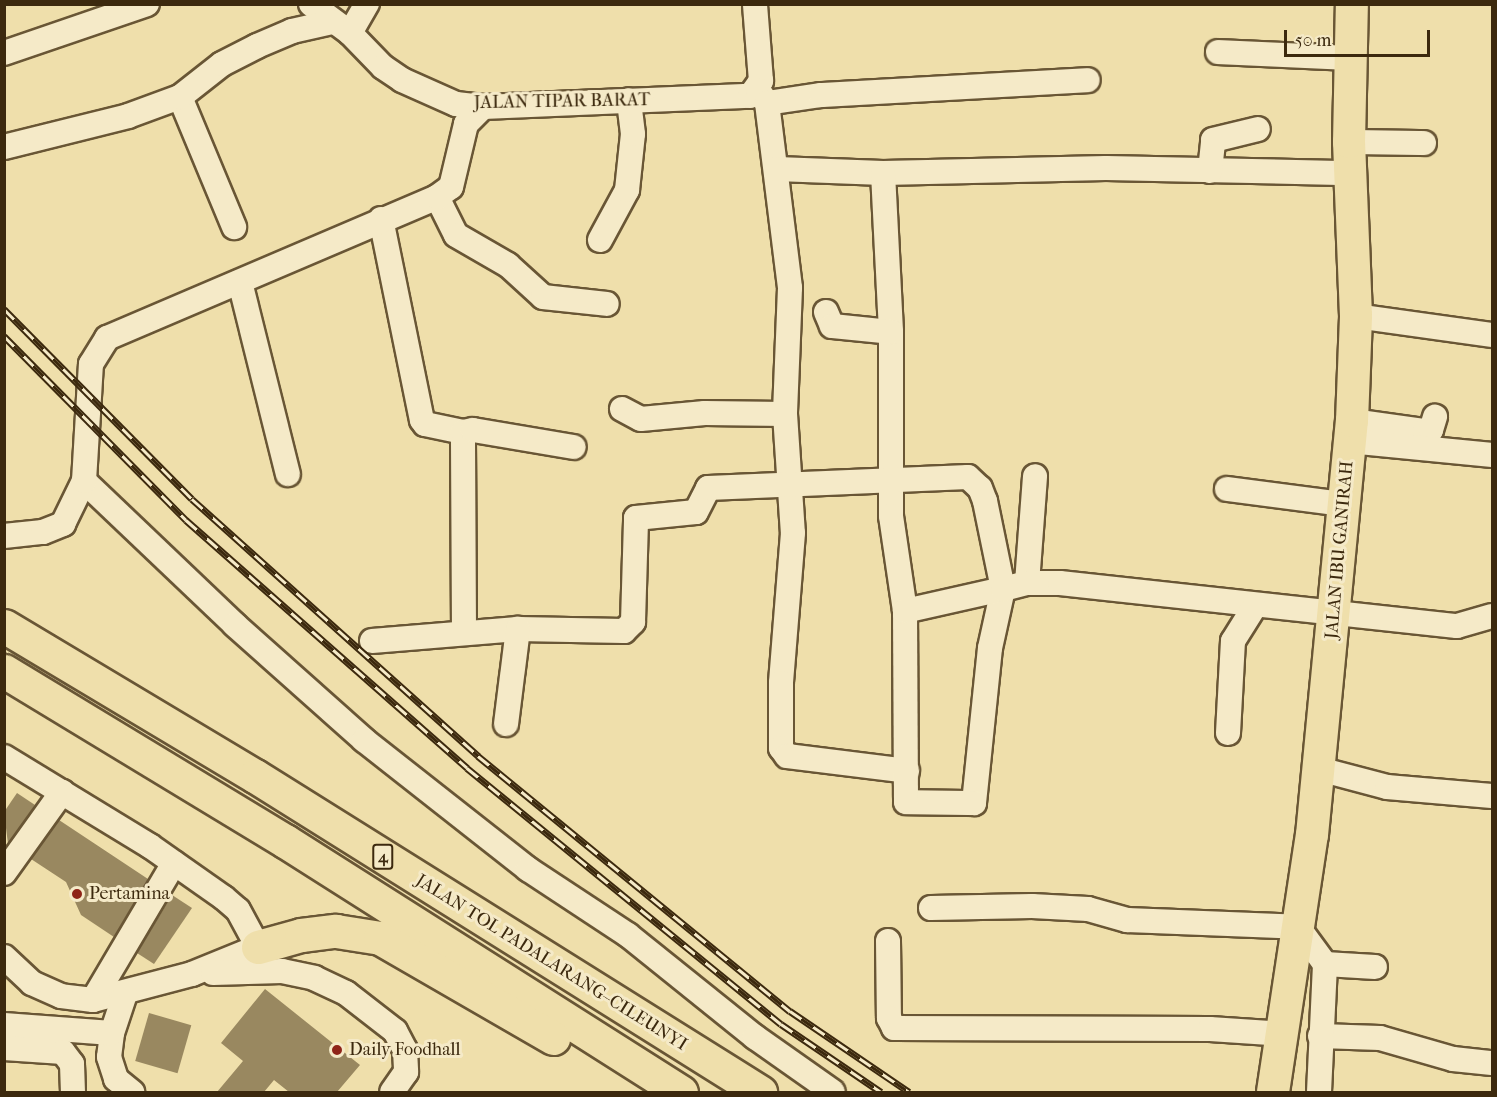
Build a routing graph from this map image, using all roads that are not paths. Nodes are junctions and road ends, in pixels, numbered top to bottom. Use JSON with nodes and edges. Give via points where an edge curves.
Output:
{"nodes":[{"id":1,"x":147,"y":4,"type":"edge"},
{"id":2,"x":311,"y":4,"type":"edge"},
{"id":3,"x":367,"y":4,"type":"edge"},
{"id":4,"x":755,"y":4,"type":"edge"},
{"id":5,"x":1352,"y":4,"type":"edge"},
{"id":6,"x":341,"y":28,"type":"junction"},
{"id":7,"x":1218,"y":52,"type":"dead end"},
{"id":8,"x":4,"y":53,"type":"edge"},
{"id":9,"x":1349,"y":58,"type":"junction"},
{"id":10,"x":1088,"y":80,"type":"dead end"},
{"id":11,"x":180,"y":97,"type":"junction"},
{"id":12,"x":763,"y":97,"type":"junction"},
{"id":13,"x":629,"y":99,"type":"junction"},
{"id":14,"x":483,"y":107,"type":"junction"},
{"id":15,"x":1258,"y":129,"type":"dead end"},
{"id":16,"x":1349,"y":142,"type":"junction"},
{"id":17,"x":1424,"y":142,"type":"dead end"},
{"id":18,"x":4,"y":147,"type":"edge"},
{"id":19,"x":777,"y":169,"type":"junction"},
{"id":20,"x":1210,"y":171,"type":"junction"},
{"id":21,"x":883,"y":173,"type":"junction"},
{"id":22,"x":1350,"y":173,"type":"junction"},
{"id":23,"x":437,"y":197,"type":"junction"},
{"id":24,"x":381,"y":219,"type":"junction"},
{"id":25,"x":234,"y":227,"type":"dead end"},
{"id":26,"x":600,"y":240,"type":"dead end"},
{"id":27,"x":240,"y":282,"type":"junction"},
{"id":28,"x":607,"y":304,"type":"dead end"},
{"id":29,"x":826,"y":312,"type":"dead end"},
{"id":30,"x":1356,"y":316,"type":"junction"},
{"id":31,"x":891,"y":332,"type":"junction"},
{"id":32,"x":1492,"y":335,"type":"edge"},
{"id":33,"x":622,"y":409,"type":"dead end"},
{"id":34,"x":785,"y":414,"type":"junction"},
{"id":35,"x":1435,"y":417,"type":"dead end"},
{"id":36,"x":1351,"y":431,"type":"junction"},
{"id":37,"x":462,"y":432,"type":"junction"},
{"id":38,"x":574,"y":447,"type":"dead end"},
{"id":39,"x":1492,"y":455,"type":"edge"},
{"id":40,"x":288,"y":474,"type":"dead end"},
{"id":41,"x":1035,"y":476,"type":"dead end"},
{"id":42,"x":892,"y":479,"type":"junction"},
{"id":43,"x":84,"y":481,"type":"junction"},
{"id":44,"x":792,"y":486,"type":"junction"},
{"id":45,"x":1227,"y":489,"type":"dead end"},
{"id":46,"x":1343,"y":504,"type":"junction"},
{"id":47,"x":4,"y":536,"type":"edge"},
{"id":48,"x":1027,"y":583,"type":"junction"},
{"id":49,"x":1003,"y":589,"type":"junction"},
{"id":50,"x":1254,"y":607,"type":"junction"},
{"id":51,"x":905,"y":611,"type":"junction"},
{"id":52,"x":1335,"y":615,"type":"junction"},
{"id":53,"x":1492,"y":616,"type":"edge"},
{"id":54,"x":4,"y":626,"type":"edge"},
{"id":55,"x":518,"y":629,"type":"junction"},
{"id":56,"x":464,"y":632,"type":"junction"},
{"id":57,"x":372,"y":641,"type":"dead end"},
{"id":58,"x":4,"y":671,"type":"edge"},
{"id":59,"x":506,"y":724,"type":"dead end"},
{"id":60,"x":1228,"y":733,"type":"dead end"},
{"id":61,"x":4,"y":757,"type":"edge"},
{"id":62,"x":1319,"y":769,"type":"junction"},
{"id":63,"x":907,"y":771,"type":"junction"},
{"id":64,"x":62,"y":792,"type":"junction"},
{"id":65,"x":1492,"y":796,"type":"edge"},
{"id":66,"x":174,"y":862,"type":"junction"},
{"id":67,"x":4,"y":873,"type":"edge"},
{"id":68,"x":931,"y":908,"type":"dead end"},
{"id":69,"x":1298,"y":927,"type":"junction"},
{"id":70,"x":888,"y":941,"type":"dead end"},
{"id":71,"x":258,"y":947,"type":"junction"},
{"id":72,"x":4,"y":957,"type":"edge"},
{"id":73,"x":1326,"y":964,"type":"junction"},
{"id":74,"x":1375,"y":967,"type":"dead end"},
{"id":75,"x":192,"y":974,"type":"junction"},
{"id":76,"x":124,"y":994,"type":"junction"},
{"id":77,"x":93,"y":1000,"type":"junction"},
{"id":78,"x":4,"y":1025,"type":"edge"},
{"id":79,"x":111,"y":1033,"type":"junction"},
{"id":80,"x":1285,"y":1034,"type":"junction"},
{"id":81,"x":1320,"y":1036,"type":"junction"},
{"id":82,"x":4,"y":1047,"type":"edge"},
{"id":83,"x":1492,"y":1063,"type":"edge"},
{"id":84,"x":74,"y":1092,"type":"edge"},
{"id":85,"x":132,"y":1092,"type":"edge"},
{"id":86,"x":392,"y":1092,"type":"edge"},
{"id":87,"x":668,"y":1092,"type":"edge"},
{"id":88,"x":681,"y":1092,"type":"edge"},
{"id":89,"x":760,"y":1092,"type":"edge"},
{"id":90,"x":833,"y":1092,"type":"edge"},
{"id":91,"x":1273,"y":1092,"type":"edge"},
{"id":92,"x":1319,"y":1092,"type":"edge"}],
"edges":[{"from":1,"to":8,"type":"street"},
{"from":2,"to":6,"type":"street","name":"JALAN TIPAR BARAT"},
{"from":3,"to":6,"type":"street"},
{"from":4,"to":12,"type":"street"},
{"from":5,"to":9,"type":"main road","name":"JALAN IBU GANIRAH"},
{"from":6,"to":11,"type":"street","via":[[292,31],[222,64]]},
{"from":6,"to":14,"type":"street","name":"JALAN TIPAR BARAT","via":[[383,68],[402,80],[456,104]]},
{"from":7,"to":9,"type":"street"},
{"from":9,"to":16,"type":"main road","name":"JALAN IBU GANIRAH"},
{"from":10,"to":12,"type":"street","name":"JALAN TIPAR BARAT"},
{"from":11,"to":18,"type":"street","via":[[97,125]]},
{"from":11,"to":25,"type":"street"},
{"from":12,"to":13,"type":"street","name":"JALAN TIPAR BARAT"},
{"from":12,"to":19,"type":"street"},
{"from":13,"to":14,"type":"street","name":"JALAN TIPAR BARAT"},
{"from":13,"to":26,"type":"street","via":[[633,134],[627,190]]},
{"from":14,"to":23,"type":"street","via":[[466,124],[451,187]]},
{"from":15,"to":20,"type":"street","via":[[1213,140]]},
{"from":16,"to":17,"type":"street"},
{"from":16,"to":22,"type":"main road","name":"JALAN IBU GANIRAH"},
{"from":19,"to":21,"type":"street"},
{"from":19,"to":34,"type":"street","via":[[790,288]]},
{"from":20,"to":21,"type":"street","via":[[1106,168]]},
{"from":20,"to":22,"type":"street"},
{"from":21,"to":31,"type":"street"},
{"from":22,"to":30,"type":"main road","name":"JALAN IBU GANIRAH"},
{"from":23,"to":24,"type":"street"},
{"from":23,"to":28,"type":"street","via":[[456,235],[508,265],[543,297]]},
{"from":24,"to":27,"type":"street"},
{"from":24,"to":37,"type":"street","via":[[422,420]]},
{"from":27,"to":40,"type":"street"},
{"from":27,"to":43,"type":"street","via":[[128,328],[107,338],[98,349],[91,363]]},
{"from":29,"to":31,"type":"street","via":[[832,326]]},
{"from":30,"to":32,"type":"street"},
{"from":30,"to":36,"type":"main road","name":"JALAN IBU GANIRAH"},
{"from":31,"to":42,"type":"street"},
{"from":33,"to":34,"type":"street","via":[[641,418],[705,413]]},
{"from":34,"to":44,"type":"street"},
{"from":35,"to":36,"type":"street","via":[[1431,430],[1425,431]]},
{"from":36,"to":39,"type":"street"},
{"from":36,"to":46,"type":"main road","name":"JALAN IBU GANIRAH"},
{"from":37,"to":38,"type":"street","via":[[472,430]]},
{"from":37,"to":56,"type":"street"},
{"from":41,"to":48,"type":"street"},
{"from":42,"to":44,"type":"street"},
{"from":42,"to":49,"type":"street","via":[[974,480],[985,501]]},
{"from":42,"to":51,"type":"street","via":[[893,542]]},
{"from":43,"to":47,"type":"street","via":[[63,524],[43,532]]},
{"from":43,"to":90,"type":"street","via":[[235,625],[364,740],[528,869],[628,934],[756,1037]]},
{"from":44,"to":55,"type":"street","via":[[708,488],[696,512],[637,517],[633,622],[629,628],[619,632]]},
{"from":44,"to":63,"type":"street","via":[[782,748],[787,756]]},
{"from":45,"to":46,"type":"street"},
{"from":46,"to":52,"type":"main road","name":"JALAN IBU GANIRAH"},
{"from":48,"to":49,"type":"street"},
{"from":48,"to":50,"type":"street","via":[[1060,583]]},
{"from":49,"to":51,"type":"street"},
{"from":49,"to":63,"type":"street","via":[[990,648],[974,803],[906,802]]},
{"from":50,"to":52,"type":"street"},
{"from":50,"to":60,"type":"street","via":[[1233,641]]},
{"from":51,"to":63,"type":"street"},
{"from":52,"to":53,"type":"street","via":[[1457,626]]},
{"from":52,"to":62,"type":"main road","name":"JALAN IBU GANIRAH"},
{"from":54,"to":89,"type":"highway","name":"JALAN TOL PADALARANG–CILEUNYI","number":"4","via":[[255,776]]},
{"from":55,"to":56,"type":"street"},
{"from":55,"to":59,"type":"street"},
{"from":56,"to":57,"type":"street"},
{"from":58,"to":88,"type":"highway","number":"4","via":[[285,841]]},
{"from":61,"to":64,"type":"street"},
{"from":62,"to":65,"type":"street","via":[[1387,787]]},
{"from":62,"to":69,"type":"main road","name":"JALAN IBU GANIRAH"},
{"from":64,"to":66,"type":"street"},
{"from":64,"to":67,"type":"street"},
{"from":66,"to":71,"type":"street","via":[[238,910]]},
{"from":66,"to":77,"type":"street"},
{"from":68,"to":69,"type":"street","via":[[1032,906],[1088,909],[1127,920]]},
{"from":69,"to":73,"type":"street"},
{"from":69,"to":80,"type":"main road","name":"JALAN IBU GANIRAH"},
{"from":70,"to":80,"type":"street","via":[[889,1018],[894,1028],[1210,1029]]},
{"from":71,"to":75,"type":"street"},
{"from":71,"to":87,"type":"highway","via":[[301,935],[336,932],[380,938],[402,947],[625,1081]]},
{"from":72,"to":77,"type":"street","via":[[32,983],[61,996]]},
{"from":73,"to":74,"type":"street"},
{"from":73,"to":81,"type":"street"},
{"from":75,"to":76,"type":"street"},
{"from":75,"to":86,"type":"street","via":[[282,971],[314,978],[346,993],[395,1031],[405,1050],[406,1072]]},
{"from":76,"to":77,"type":"street"},
{"from":76,"to":79,"type":"street"},
{"from":78,"to":79,"type":"street"},
{"from":79,"to":85,"type":"street","via":[[109,1057],[116,1079]]},
{"from":80,"to":91,"type":"main road","name":"JALAN IBU GANIRAH"},
{"from":81,"to":83,"type":"street","via":[[1380,1038],[1453,1059]]},
{"from":81,"to":92,"type":"street"},
{"from":82,"to":84,"type":"street","via":[[63,1052],[72,1064]]}]}
